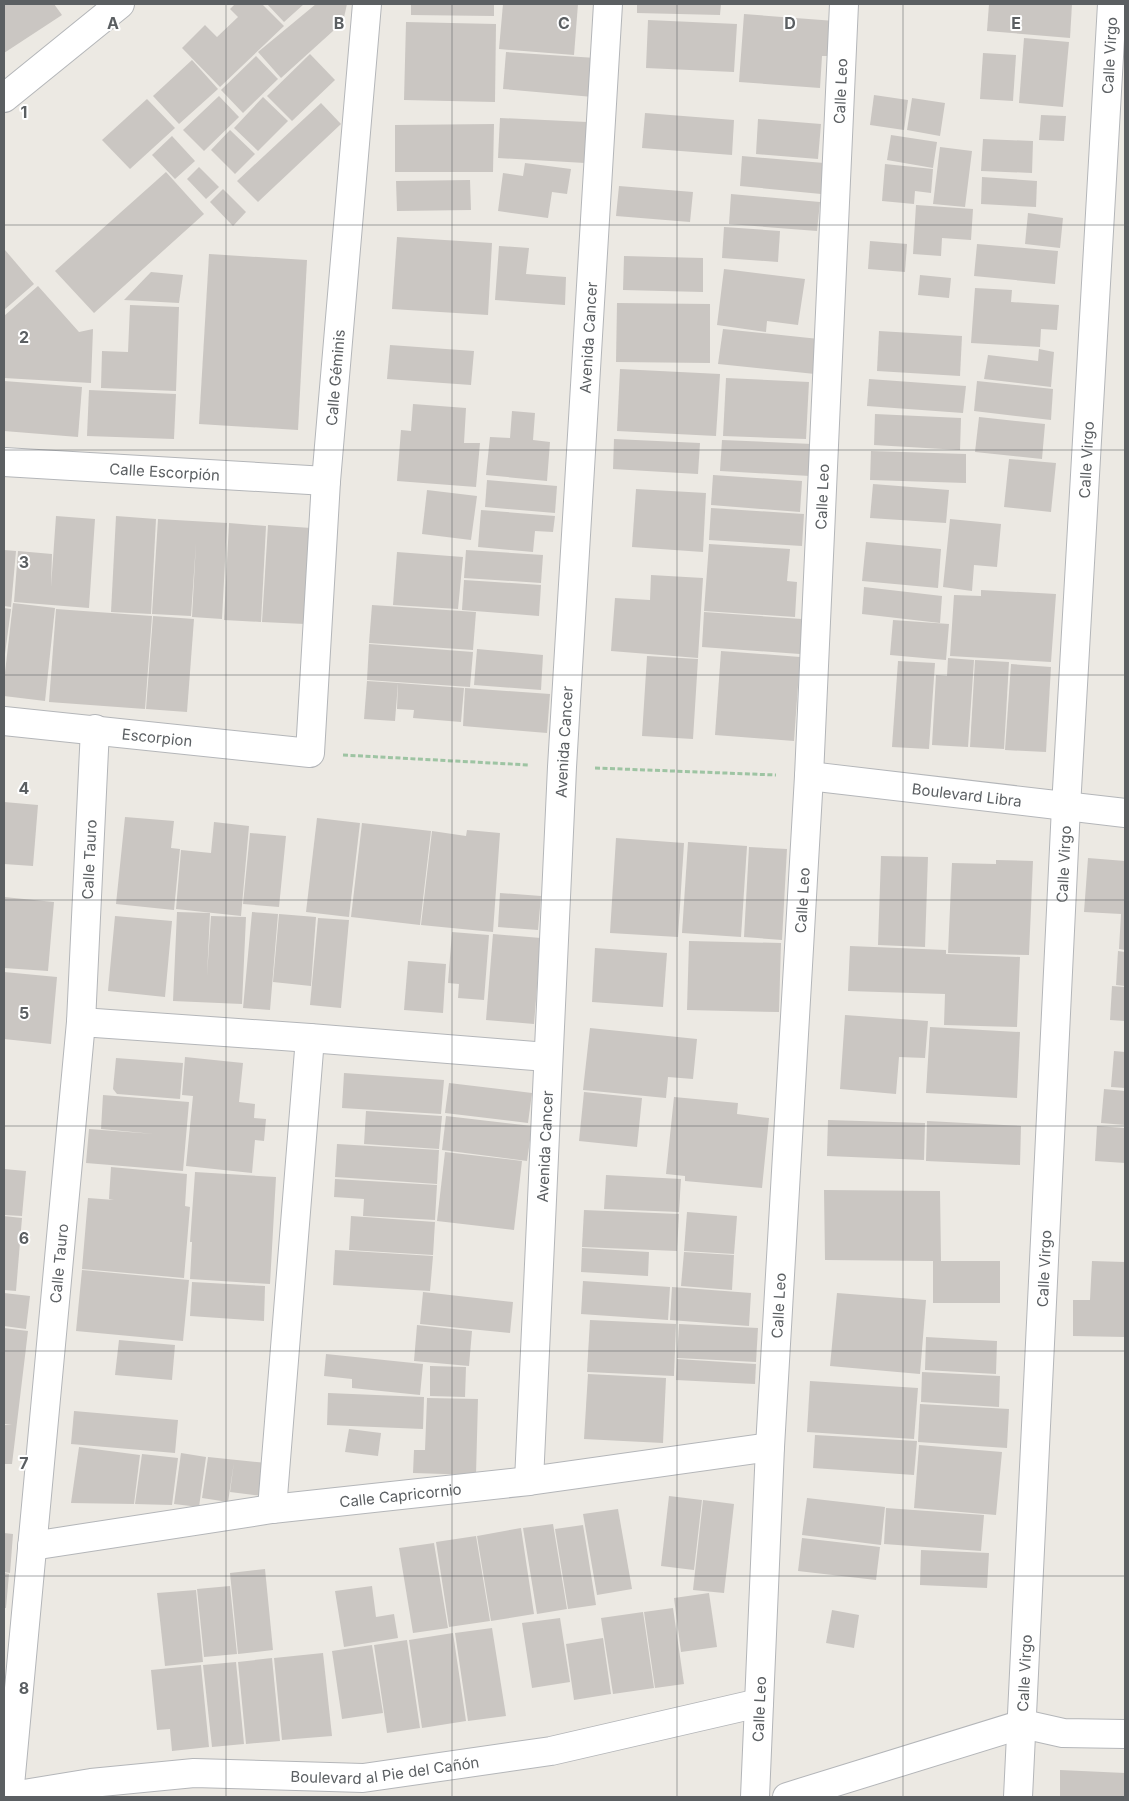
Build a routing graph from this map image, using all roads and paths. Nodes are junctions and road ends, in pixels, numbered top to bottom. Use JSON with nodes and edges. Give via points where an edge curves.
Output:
{"nodes":[{"id":1,"x":120,"y":4,"type":"edge"},
{"id":2,"x":366,"y":4,"type":"edge"},
{"id":3,"x":608,"y":4,"type":"edge"},
{"id":4,"x":844,"y":4,"type":"edge"},
{"id":5,"x":1112,"y":4,"type":"edge"},
{"id":6,"x":4,"y":98,"type":"edge"},
{"id":7,"x":4,"y":462,"type":"edge"},
{"id":8,"x":326,"y":481,"type":"junction"},
{"id":9,"x":4,"y":721,"type":"edge"},
{"id":10,"x":95,"y":730,"type":"junction"},
{"id":11,"x":310,"y":753,"type":"joint"},
{"id":12,"x":809,"y":776,"type":"junction"},
{"id":13,"x":1066,"y":807,"type":"junction"},
{"id":14,"x":1125,"y":813,"type":"edge"},
{"id":15,"x":81,"y":1022,"type":"junction"},
{"id":16,"x":310,"y":1038,"type":"junction"},
{"id":17,"x":547,"y":1058,"type":"junction"},
{"id":18,"x":770,"y":1447,"type":"junction"},
{"id":19,"x":529,"y":1481,"type":"junction"},
{"id":20,"x":272,"y":1509,"type":"junction"},
{"id":21,"x":32,"y":1546,"type":"junction"},
{"id":22,"x":759,"y":1703,"type":"junction"},
{"id":23,"x":1023,"y":1724,"type":"junction"},
{"id":24,"x":1125,"y":1734,"type":"edge"},
{"id":25,"x":8,"y":1797,"type":"edge"},
{"id":26,"x":754,"y":1797,"type":"edge"},
{"id":27,"x":787,"y":1797,"type":"edge"},
{"id":28,"x":1018,"y":1797,"type":"edge"}],
"edges":[{"from":1,"to":6,"type":"street"},
{"from":2,"to":8,"type":"street","name":"Calle Géminis"},
{"from":3,"to":17,"type":"street","name":"Avenida Cancer"},
{"from":4,"to":12,"type":"street","name":"Calle Leo"},
{"from":5,"to":13,"type":"street","name":"Calle Virgo"},
{"from":7,"to":8,"type":"street","name":"Calle Escorpión"},
{"from":8,"to":11,"type":"street","name":"Calle Géminis"},
{"from":9,"to":10,"type":"street","name":"Escorpion"},
{"from":10,"to":11,"type":"street","name":"Escorpion"},
{"from":10,"to":15,"type":"street","name":"Calle Tauro"},
{"from":12,"to":13,"type":"street","name":"Boulevard Libra"},
{"from":12,"to":18,"type":"street","name":"Calle Leo"},
{"from":13,"to":14,"type":"street","name":"Boulevard Libra"},
{"from":13,"to":23,"type":"street","name":"Calle Virgo"},
{"from":15,"to":16,"type":"street"},
{"from":15,"to":21,"type":"street","name":"Calle Tauro"},
{"from":16,"to":17,"type":"street"},
{"from":16,"to":20,"type":"street"},
{"from":17,"to":19,"type":"street","name":"Avenida Cancer"},
{"from":18,"to":19,"type":"street","name":"Calle Capricornio"},
{"from":18,"to":22,"type":"street","name":"Calle Leo"},
{"from":19,"to":20,"type":"street","name":"Calle Capricornio"},
{"from":20,"to":21,"type":"street","name":"Calle Capricornio"},
{"from":21,"to":25,"type":"street","name":"Calle Tauro"},
{"from":22,"to":25,"type":"street","name":"Boulevard al Pie del Cañón","via":[[551,1751],[364,1778],[194,1773],[91,1783]]},
{"from":22,"to":26,"type":"street","name":"Calle Leo"},
{"from":23,"to":24,"type":"street","via":[[1063,1733]]},
{"from":23,"to":27,"type":"street"},
{"from":23,"to":28,"type":"street","name":"Calle Virgo"}]}
